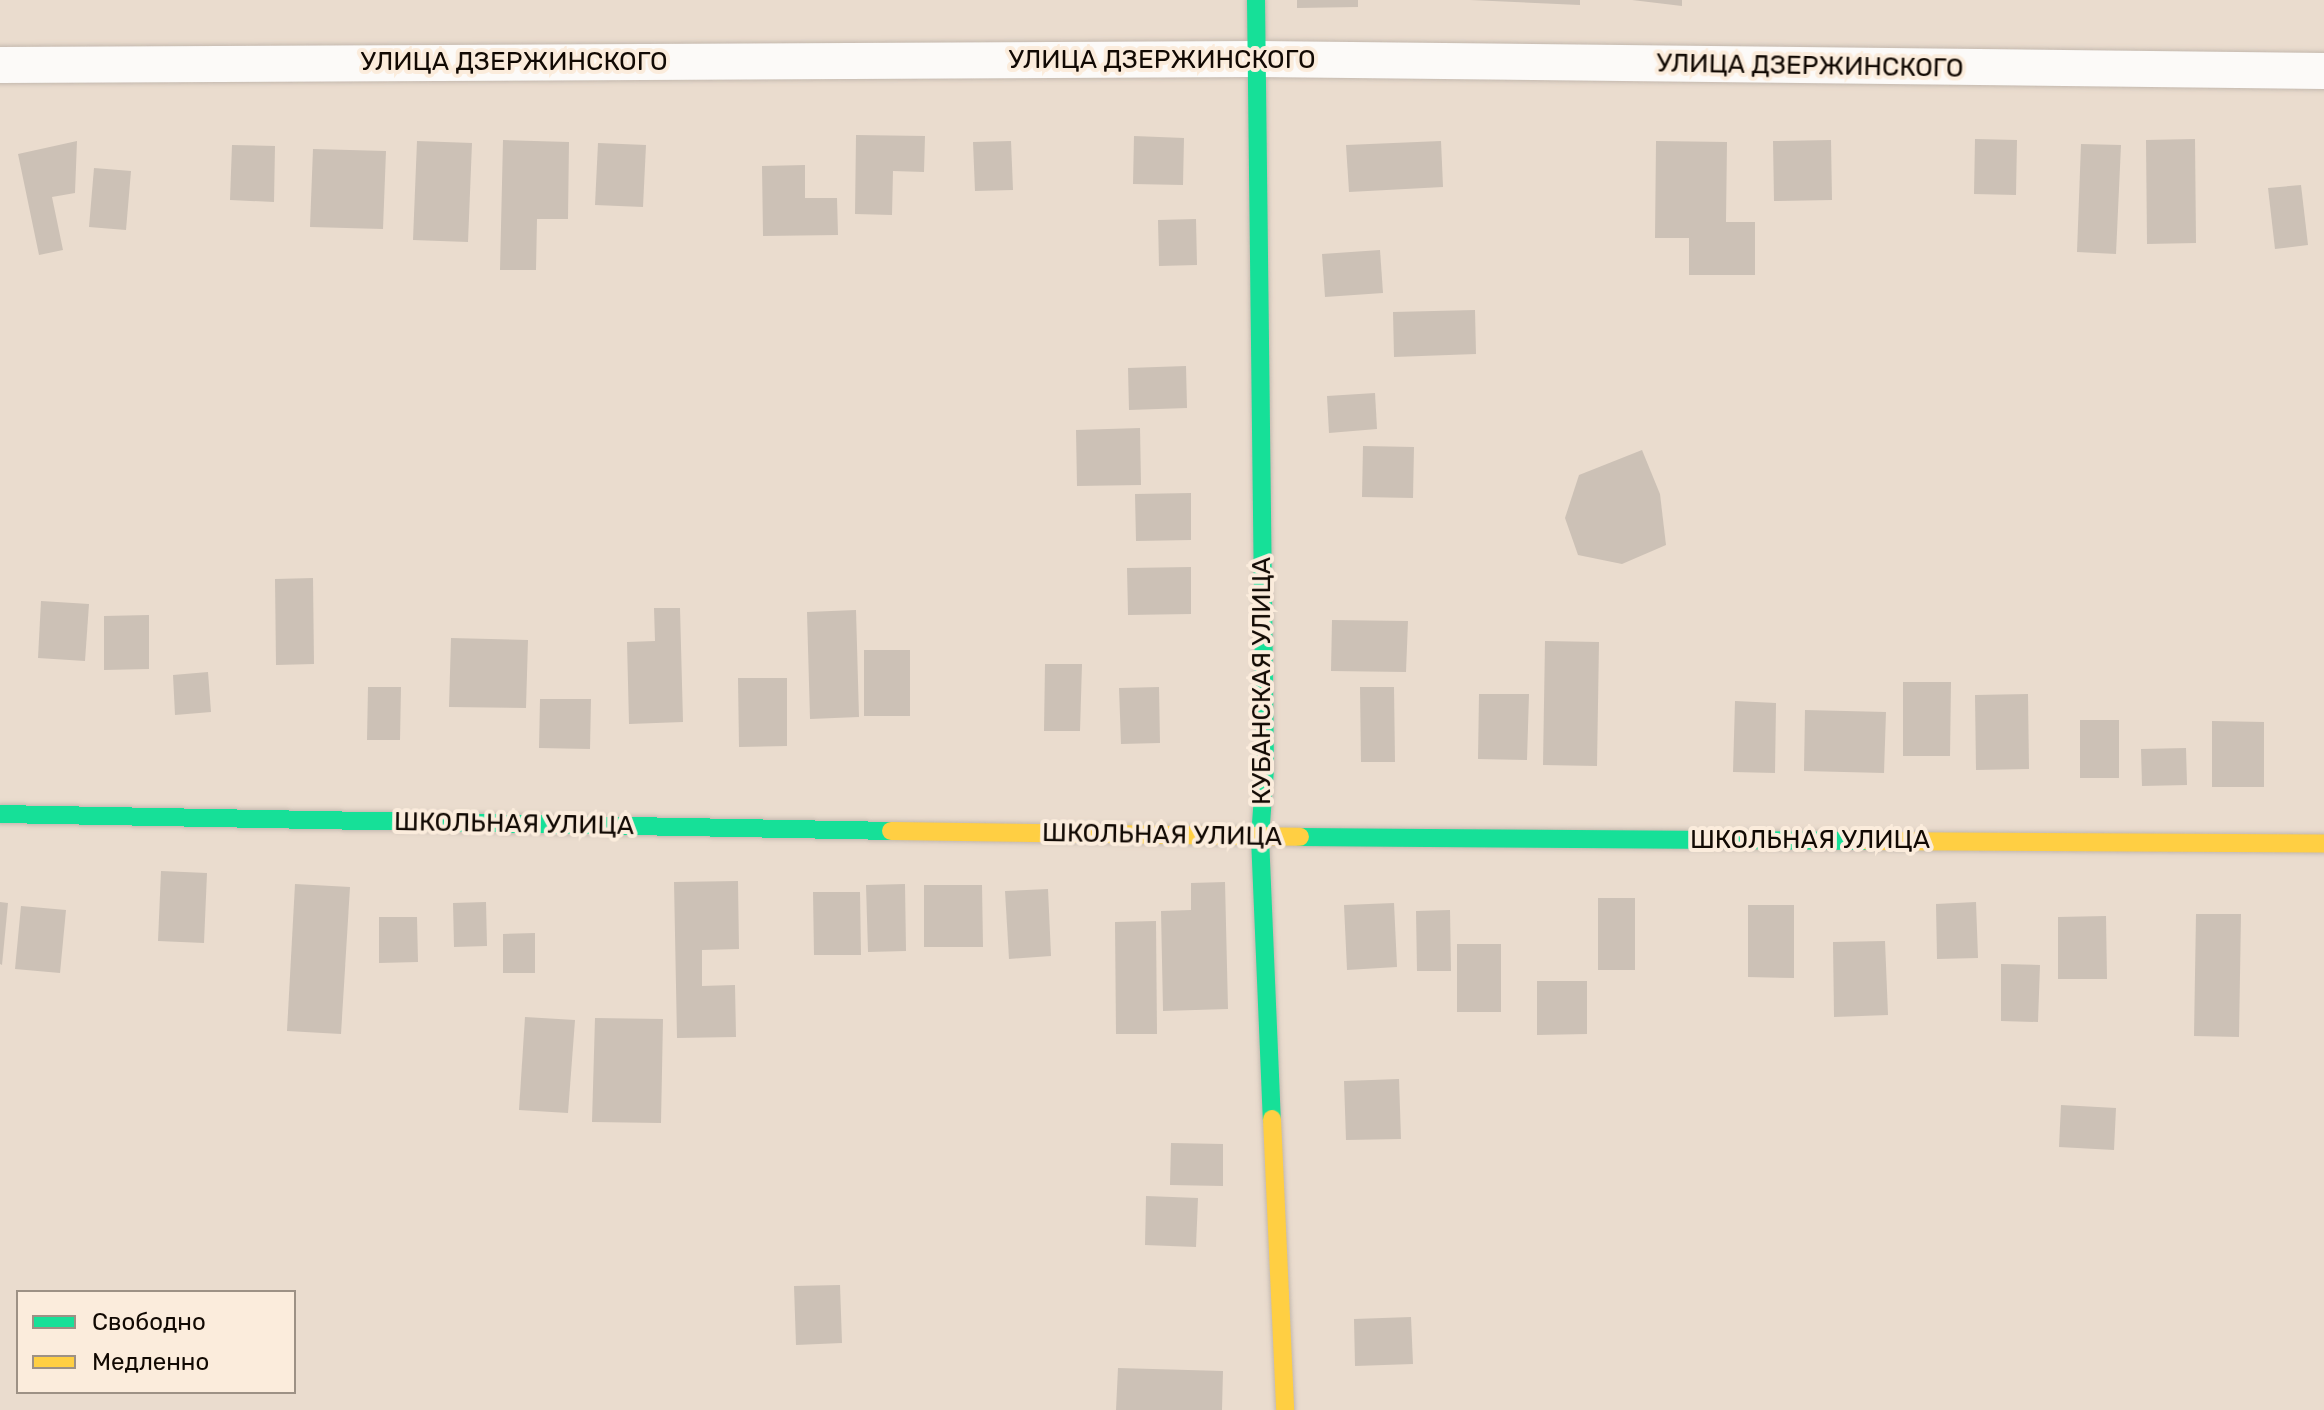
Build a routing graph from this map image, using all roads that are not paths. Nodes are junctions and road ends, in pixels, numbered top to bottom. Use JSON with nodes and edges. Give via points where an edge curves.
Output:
{"nodes":[{"id":1,"x":1256,"y":0,"type":"edge"},
{"id":2,"x":1258,"y":59,"type":"junction"},
{"id":3,"x":0,"y":65,"type":"edge"},
{"id":4,"x":2324,"y":71,"type":"edge"},
{"id":5,"x":0,"y":814,"type":"edge"},
{"id":6,"x":1260,"y":837,"type":"junction"},
{"id":7,"x":2324,"y":843,"type":"edge"},
{"id":8,"x":1285,"y":1410,"type":"edge"}],
"edges":[{"from":1,"to":2,"type":"street","name":"КУБАНСКАЯ УЛИЦА"},
{"from":2,"to":3,"type":"street","name":"УЛИЦА ДЗЕРЖИНСКОГО"},
{"from":2,"to":4,"type":"street","name":"УЛИЦА ДЗЕРЖИНСКОГО"},
{"from":2,"to":6,"type":"street","name":"КУБАНСКАЯ УЛИЦА","via":[[1265,768]]},
{"from":5,"to":6,"type":"street","name":"ШКОЛЬНАЯ УЛИЦА"},
{"from":6,"to":7,"type":"street","name":"ШКОЛЬНАЯ УЛИЦА"},
{"from":6,"to":8,"type":"street","name":"КУБАНСКАЯ УЛИЦА"}]}
